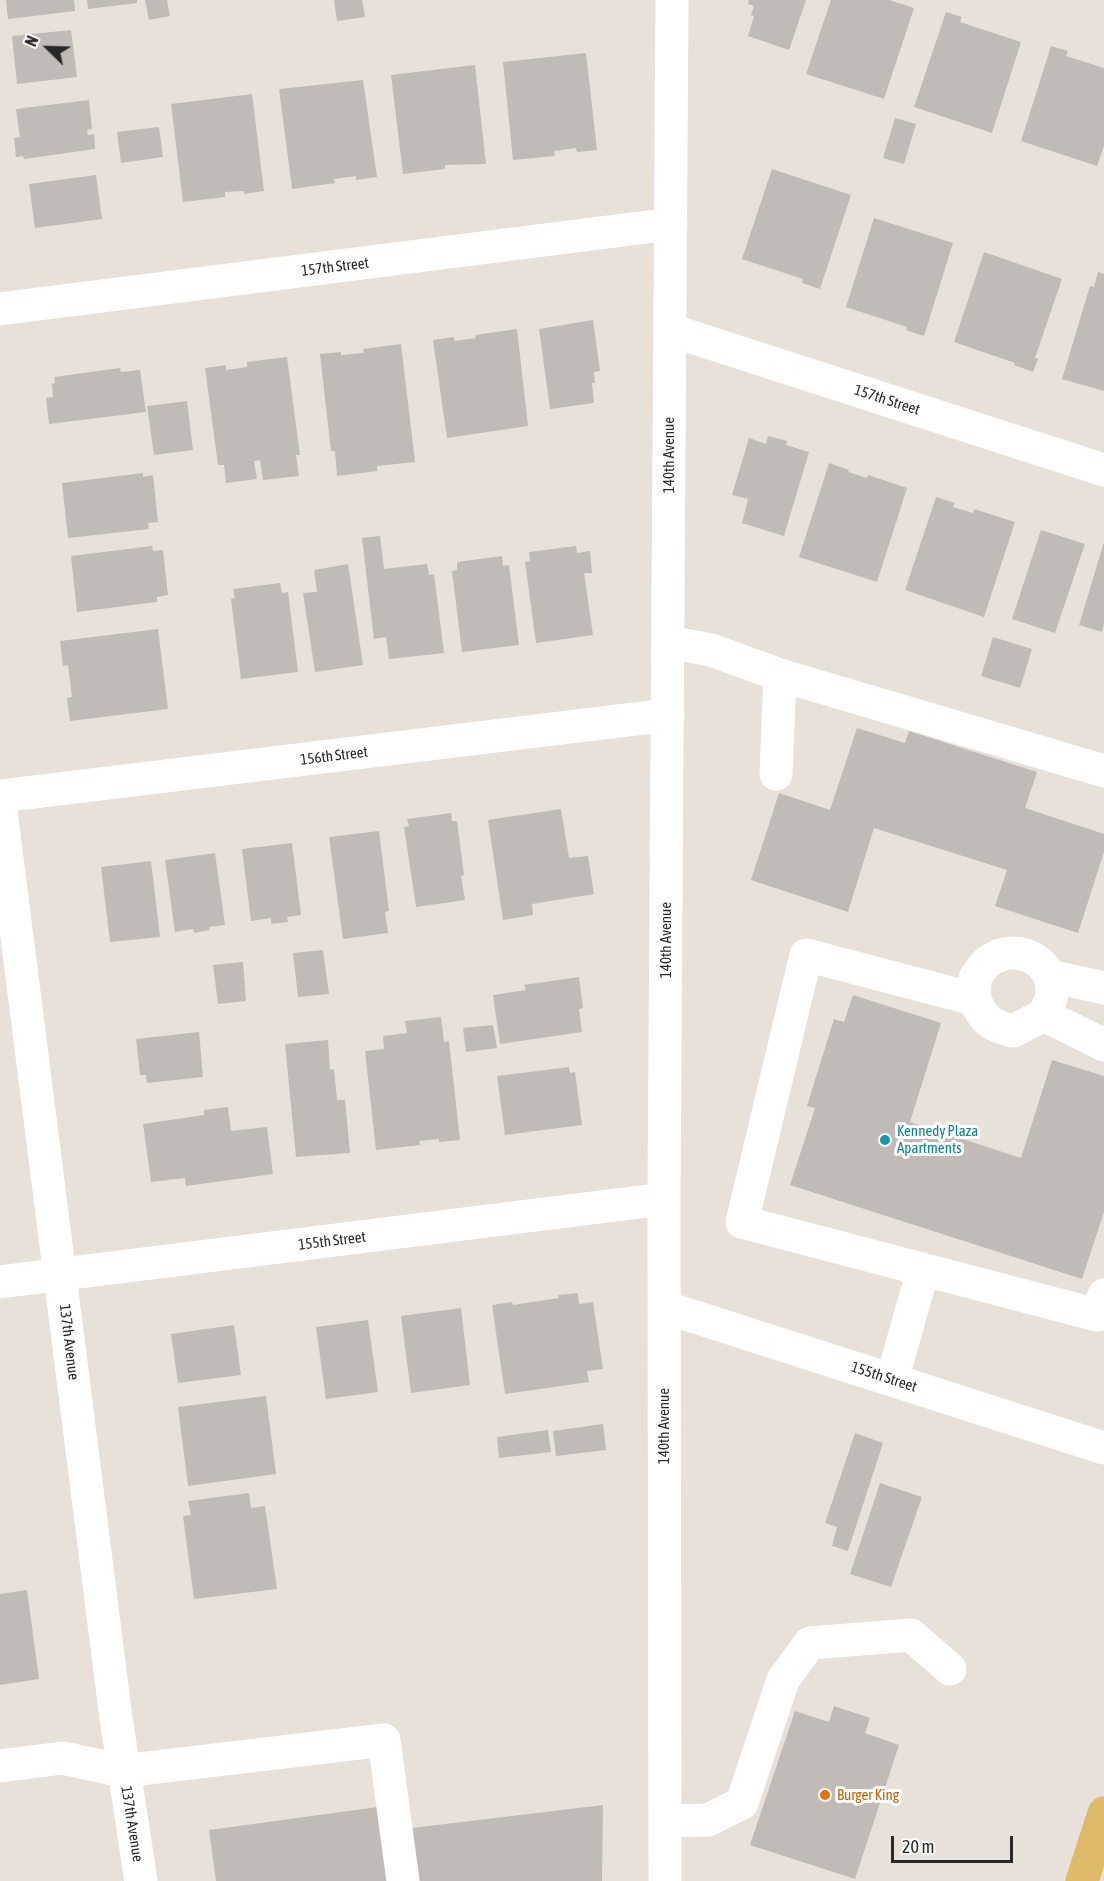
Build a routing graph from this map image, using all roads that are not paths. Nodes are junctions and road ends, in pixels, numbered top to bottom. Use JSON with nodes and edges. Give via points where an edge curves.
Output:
{"nodes":[{"id":1,"x":672,"y":0,"type":"edge"},
{"id":2,"x":671,"y":224,"type":"junction"},
{"id":3,"x":0,"y":309,"type":"edge"},
{"id":4,"x":670,"y":330,"type":"junction"},
{"id":5,"x":1104,"y":470,"type":"edge"},
{"id":6,"x":668,"y":642,"type":"junction"},
{"id":7,"x":780,"y":675,"type":"junction"},
{"id":8,"x":668,"y":715,"type":"junction"},
{"id":9,"x":1104,"y":771,"type":"edge"},
{"id":10,"x":776,"y":774,"type":"dead end"},
{"id":11,"x":0,"y":796,"type":"edge"},
{"id":12,"x":0,"y":803,"type":"edge"},
{"id":13,"x":1049,"y":976,"type":"junction"},
{"id":14,"x":1104,"y":988,"type":"edge"},
{"id":15,"x":974,"y":999,"type":"junction"},
{"id":16,"x":1044,"y":1016,"type":"junction"},
{"id":17,"x":1104,"y":1045,"type":"edge"},
{"id":18,"x":664,"y":1199,"type":"junction"},
{"id":19,"x":923,"y":1270,"type":"junction"},
{"id":20,"x":60,"y":1274,"type":"junction"},
{"id":21,"x":0,"y":1282,"type":"edge"},
{"id":22,"x":1104,"y":1295,"type":"edge"},
{"id":23,"x":664,"y":1307,"type":"junction"},
{"id":24,"x":892,"y":1380,"type":"junction"},
{"id":25,"x":1104,"y":1448,"type":"edge"},
{"id":26,"x":950,"y":1669,"type":"dead end"},
{"id":27,"x":0,"y":1766,"type":"edge"},
{"id":28,"x":123,"y":1771,"type":"junction"},
{"id":29,"x":1104,"y":1813,"type":"edge"},
{"id":30,"x":665,"y":1821,"type":"junction"},
{"id":31,"x":141,"y":1881,"type":"edge"},
{"id":32,"x":403,"y":1881,"type":"edge"},
{"id":33,"x":665,"y":1881,"type":"edge"},
{"id":34,"x":1082,"y":1881,"type":"edge"}],
"edges":[{"from":1,"to":2,"type":"street","name":"140th Avenue"},
{"from":2,"to":3,"type":"street","name":"157th Street"},
{"from":2,"to":4,"type":"street","name":"140th Avenue"},
{"from":4,"to":5,"type":"street","name":"157th Street"},
{"from":4,"to":6,"type":"street","name":"140th Avenue"},
{"from":6,"to":7,"type":"street","via":[[711,650]]},
{"from":6,"to":8,"type":"street","name":"140th Avenue"},
{"from":7,"to":9,"type":"street"},
{"from":7,"to":10,"type":"street"},
{"from":8,"to":11,"type":"street","name":"156th Street"},
{"from":8,"to":18,"type":"street","name":"140th Avenue"},
{"from":12,"to":20,"type":"street","name":"137th Avenue"},
{"from":13,"to":14,"type":"street"},
{"from":13,"to":15,"type":"street","via":[[1037,959],[1018,952],[999,954],[976,975]]},
{"from":13,"to":16,"type":"street","via":[[1053,995]]},
{"from":15,"to":16,"type":"street","via":[[982,1016],[993,1026],[1013,1031]]},
{"from":15,"to":19,"type":"street","via":[[806,955],[742,1222]]},
{"from":16,"to":17,"type":"street"},
{"from":18,"to":20,"type":"street","name":"155th Street"},
{"from":18,"to":23,"type":"street","name":"140th Avenue"},
{"from":19,"to":22,"type":"street","via":[[1097,1316]]},
{"from":19,"to":24,"type":"street"},
{"from":20,"to":21,"type":"street","name":"155th Street"},
{"from":20,"to":28,"type":"street","name":"137th Avenue"},
{"from":23,"to":24,"type":"street","name":"155th Street"},
{"from":23,"to":30,"type":"street","name":"140th Avenue"},
{"from":24,"to":25,"type":"street","name":"155th Street"},
{"from":26,"to":30,"type":"street","via":[[911,1635],[810,1642],[783,1680],[742,1803],[708,1820]]},
{"from":27,"to":28,"type":"street","via":[[63,1758]]},
{"from":28,"to":31,"type":"street","name":"137th Avenue"},
{"from":28,"to":32,"type":"street","via":[[384,1740]]},
{"from":29,"to":34,"type":"main road"},
{"from":30,"to":33,"type":"street","name":"140th Avenue"}]}
